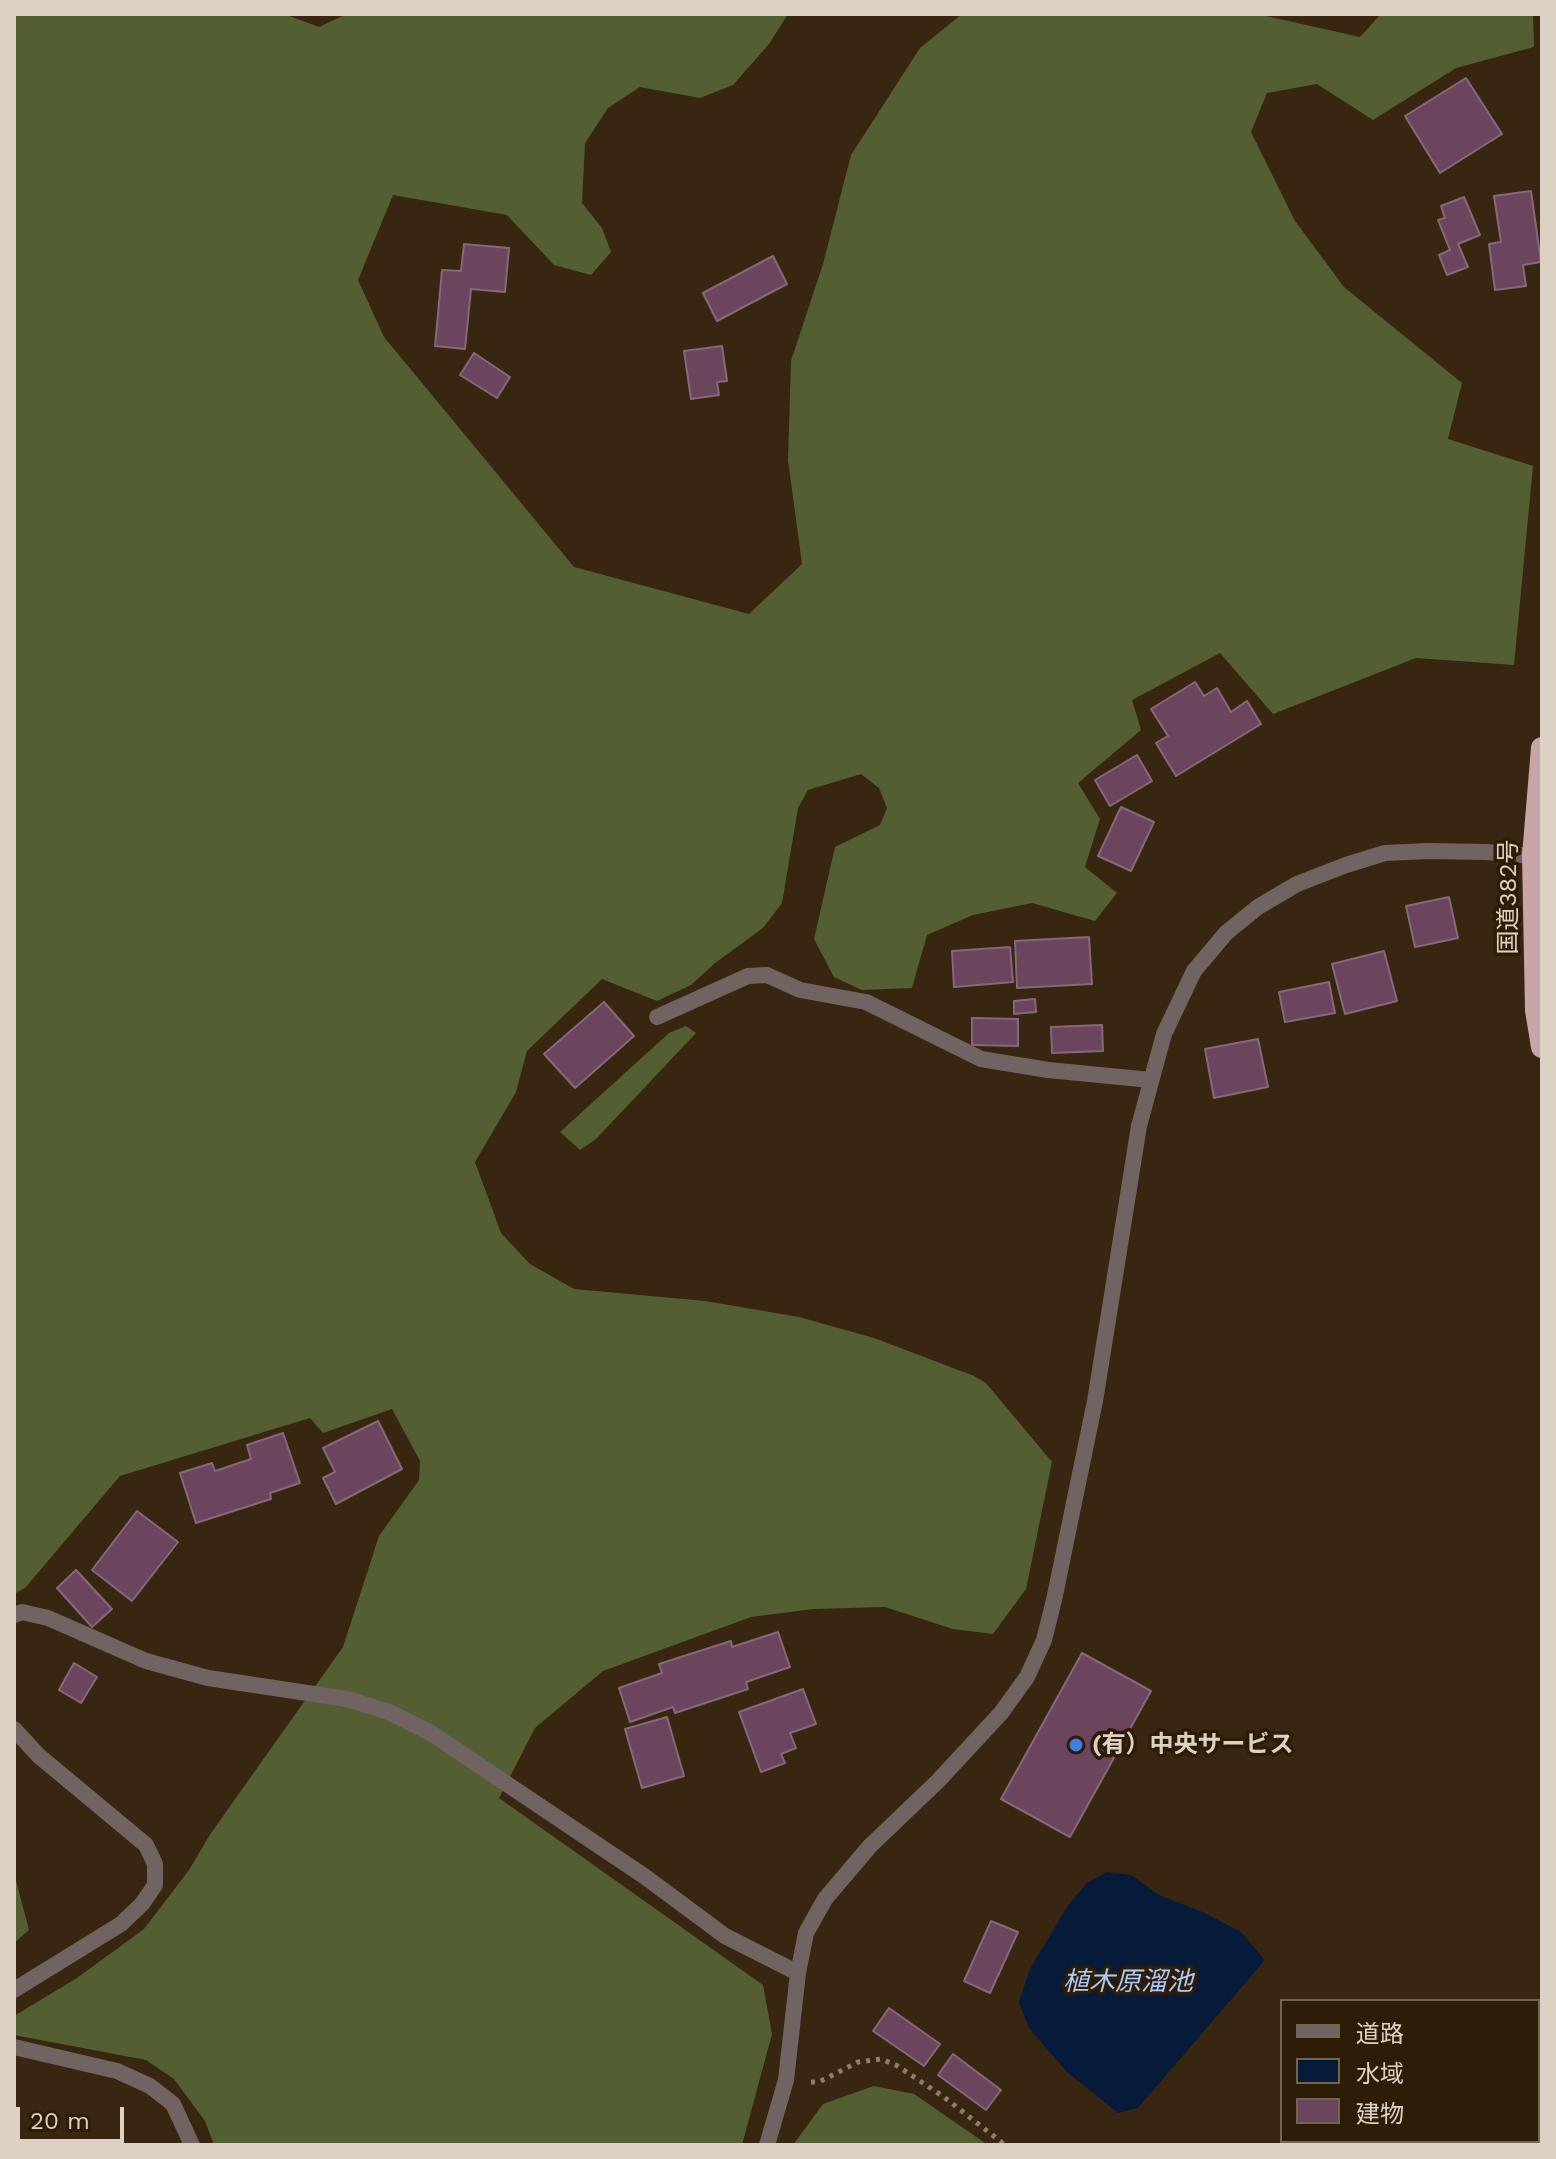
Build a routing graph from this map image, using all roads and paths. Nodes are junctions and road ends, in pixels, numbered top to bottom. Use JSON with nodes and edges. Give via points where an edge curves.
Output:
{"nodes":[{"id":1,"x":1542,"y":748,"type":"edge"},
{"id":2,"x":1533,"y":856,"type":"junction"},
{"id":3,"x":657,"y":1017,"type":"dead end"},
{"id":4,"x":1542,"y":1047,"type":"edge"},
{"id":5,"x":1151,"y":1080,"type":"junction"},
{"id":6,"x":14,"y":1615,"type":"edge"},
{"id":7,"x":14,"y":1729,"type":"edge"},
{"id":8,"x":798,"y":1973,"type":"junction"},
{"id":9,"x":14,"y":1990,"type":"edge"},
{"id":10,"x":14,"y":2047,"type":"edge"},
{"id":11,"x":786,"y":2080,"type":"junction"},
{"id":12,"x":192,"y":2145,"type":"edge"},
{"id":13,"x":767,"y":2145,"type":"edge"},
{"id":14,"x":1005,"y":2145,"type":"edge"}],
"edges":[{"from":1,"to":2,"type":"highway","name":"国道382号"},
{"from":2,"to":4,"type":"highway","name":"国道382号","via":[[1536,1010]]},
{"from":2,"to":5,"type":"street","via":[[1385,853],[1297,884],[1226,933],[1194,971],[1164,1034]]},
{"from":3,"to":5,"type":"street","via":[[748,976],[767,975],[800,990],[866,1002],[981,1059]]},
{"from":5,"to":8,"type":"street","via":[[1095,1401],[1044,1640],[1027,1677],[1001,1713],[825,1899],[806,1933]]},
{"from":6,"to":8,"type":"street","via":[[48,1618],[146,1661],[208,1678],[347,1699],[389,1712],[431,1733],[725,1936]]},
{"from":7,"to":9,"type":"street","via":[[146,1845],[155,1864],[155,1885],[121,1924]]},
{"from":8,"to":11,"type":"street"},
{"from":10,"to":12,"type":"street","via":[[117,2071],[150,2086],[173,2104]]},
{"from":11,"to":13,"type":"street"},
{"from":11,"to":14,"type":"path","via":[[819,2082],[858,2062],[881,2059],[944,2097]]}]}
